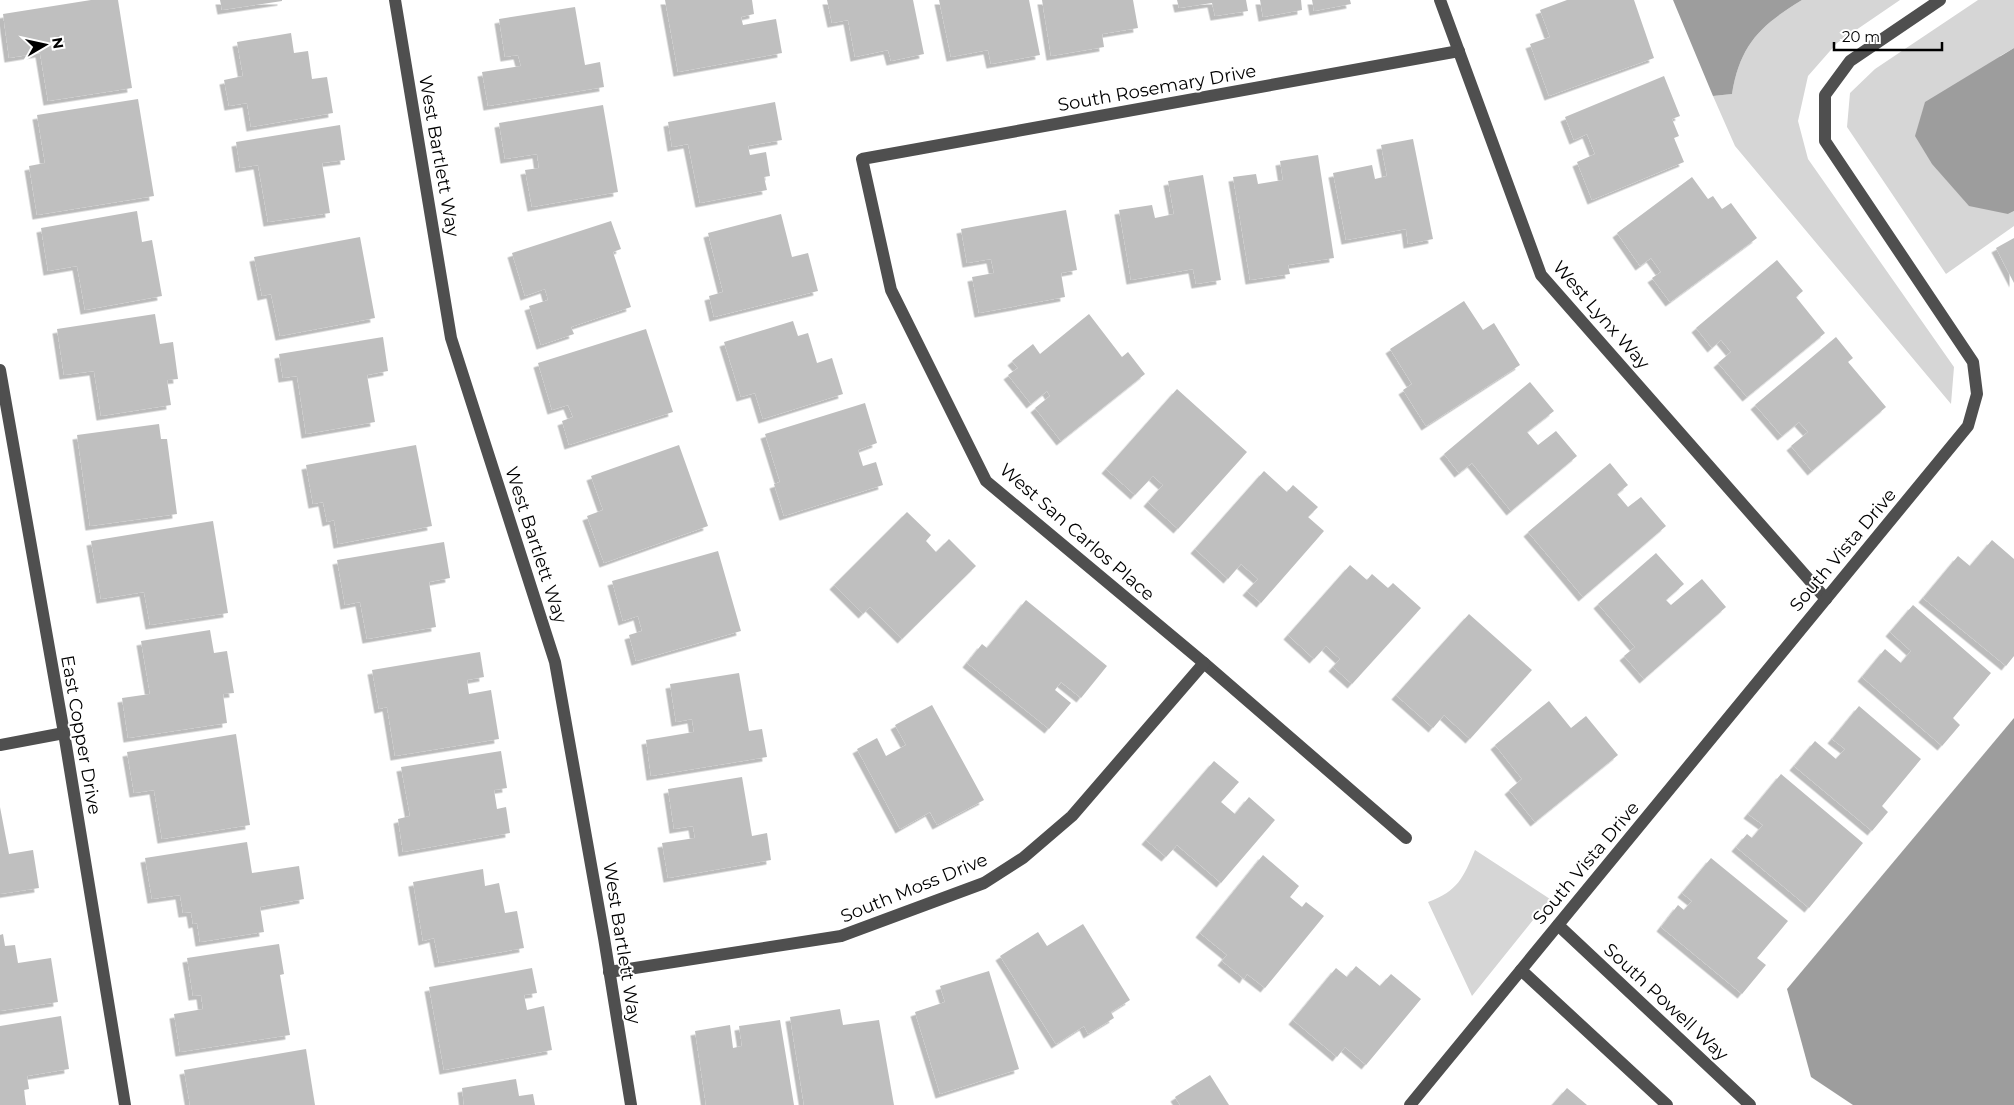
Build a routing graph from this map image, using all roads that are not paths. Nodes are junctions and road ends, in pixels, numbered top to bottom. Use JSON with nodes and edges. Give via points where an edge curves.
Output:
{"nodes":[{"id":1,"x":395,"y":0,"type":"edge"},
{"id":2,"x":1440,"y":0,"type":"edge"},
{"id":3,"x":1940,"y":0,"type":"edge"},
{"id":4,"x":1458,"y":51,"type":"junction"},
{"id":5,"x":862,"y":159,"type":"joint"},
{"id":6,"x":0,"y":370,"type":"edge"},
{"id":7,"x":1826,"y":599,"type":"junction"},
{"id":8,"x":1204,"y":663,"type":"junction"},
{"id":9,"x":64,"y":733,"type":"junction"},
{"id":10,"x":0,"y":744,"type":"edge"},
{"id":11,"x":1406,"y":838,"type":"dead end"},
{"id":12,"x":1558,"y":925,"type":"junction"},
{"id":13,"x":1521,"y":970,"type":"junction"},
{"id":14,"x":609,"y":972,"type":"junction"},
{"id":15,"x":125,"y":1105,"type":"edge"},
{"id":16,"x":631,"y":1105,"type":"edge"},
{"id":17,"x":1410,"y":1105,"type":"edge"},
{"id":18,"x":1667,"y":1105,"type":"edge"},
{"id":19,"x":1750,"y":1105,"type":"edge"}],
"edges":[{"from":1,"to":14,"type":"street","name":"West Bartlett Way","via":[[451,338],[555,662]]},
{"from":2,"to":4,"type":"street","name":"West Lynx Way"},
{"from":3,"to":7,"type":"street","name":"South Vista Drive","via":[[1850,61],[1825,95],[1825,141],[1973,362],[1977,394],[1968,426]]},
{"from":4,"to":5,"type":"street","name":"South Rosemary Drive"},
{"from":4,"to":7,"type":"street","name":"West Lynx Way","via":[[1541,275]]},
{"from":5,"to":8,"type":"street","name":"West San Carlos Place","via":[[891,290],[986,481]]},
{"from":6,"to":9,"type":"street","name":"East Copper Drive"},
{"from":7,"to":12,"type":"street","name":"South Vista Drive"},
{"from":8,"to":11,"type":"street","name":"West San Carlos Place"},
{"from":8,"to":14,"type":"street","name":"South Moss Drive","via":[[1072,816],[1023,858],[984,883],[841,936]]},
{"from":9,"to":10,"type":"street"},
{"from":9,"to":15,"type":"street","name":"East Copper Drive"},
{"from":12,"to":13,"type":"street","name":"South Vista Drive"},
{"from":12,"to":19,"type":"street","name":"South Powell Way"},
{"from":13,"to":17,"type":"street","name":"South Vista Drive"},
{"from":13,"to":18,"type":"street"},
{"from":14,"to":16,"type":"street","name":"West Bartlett Way"}]}
